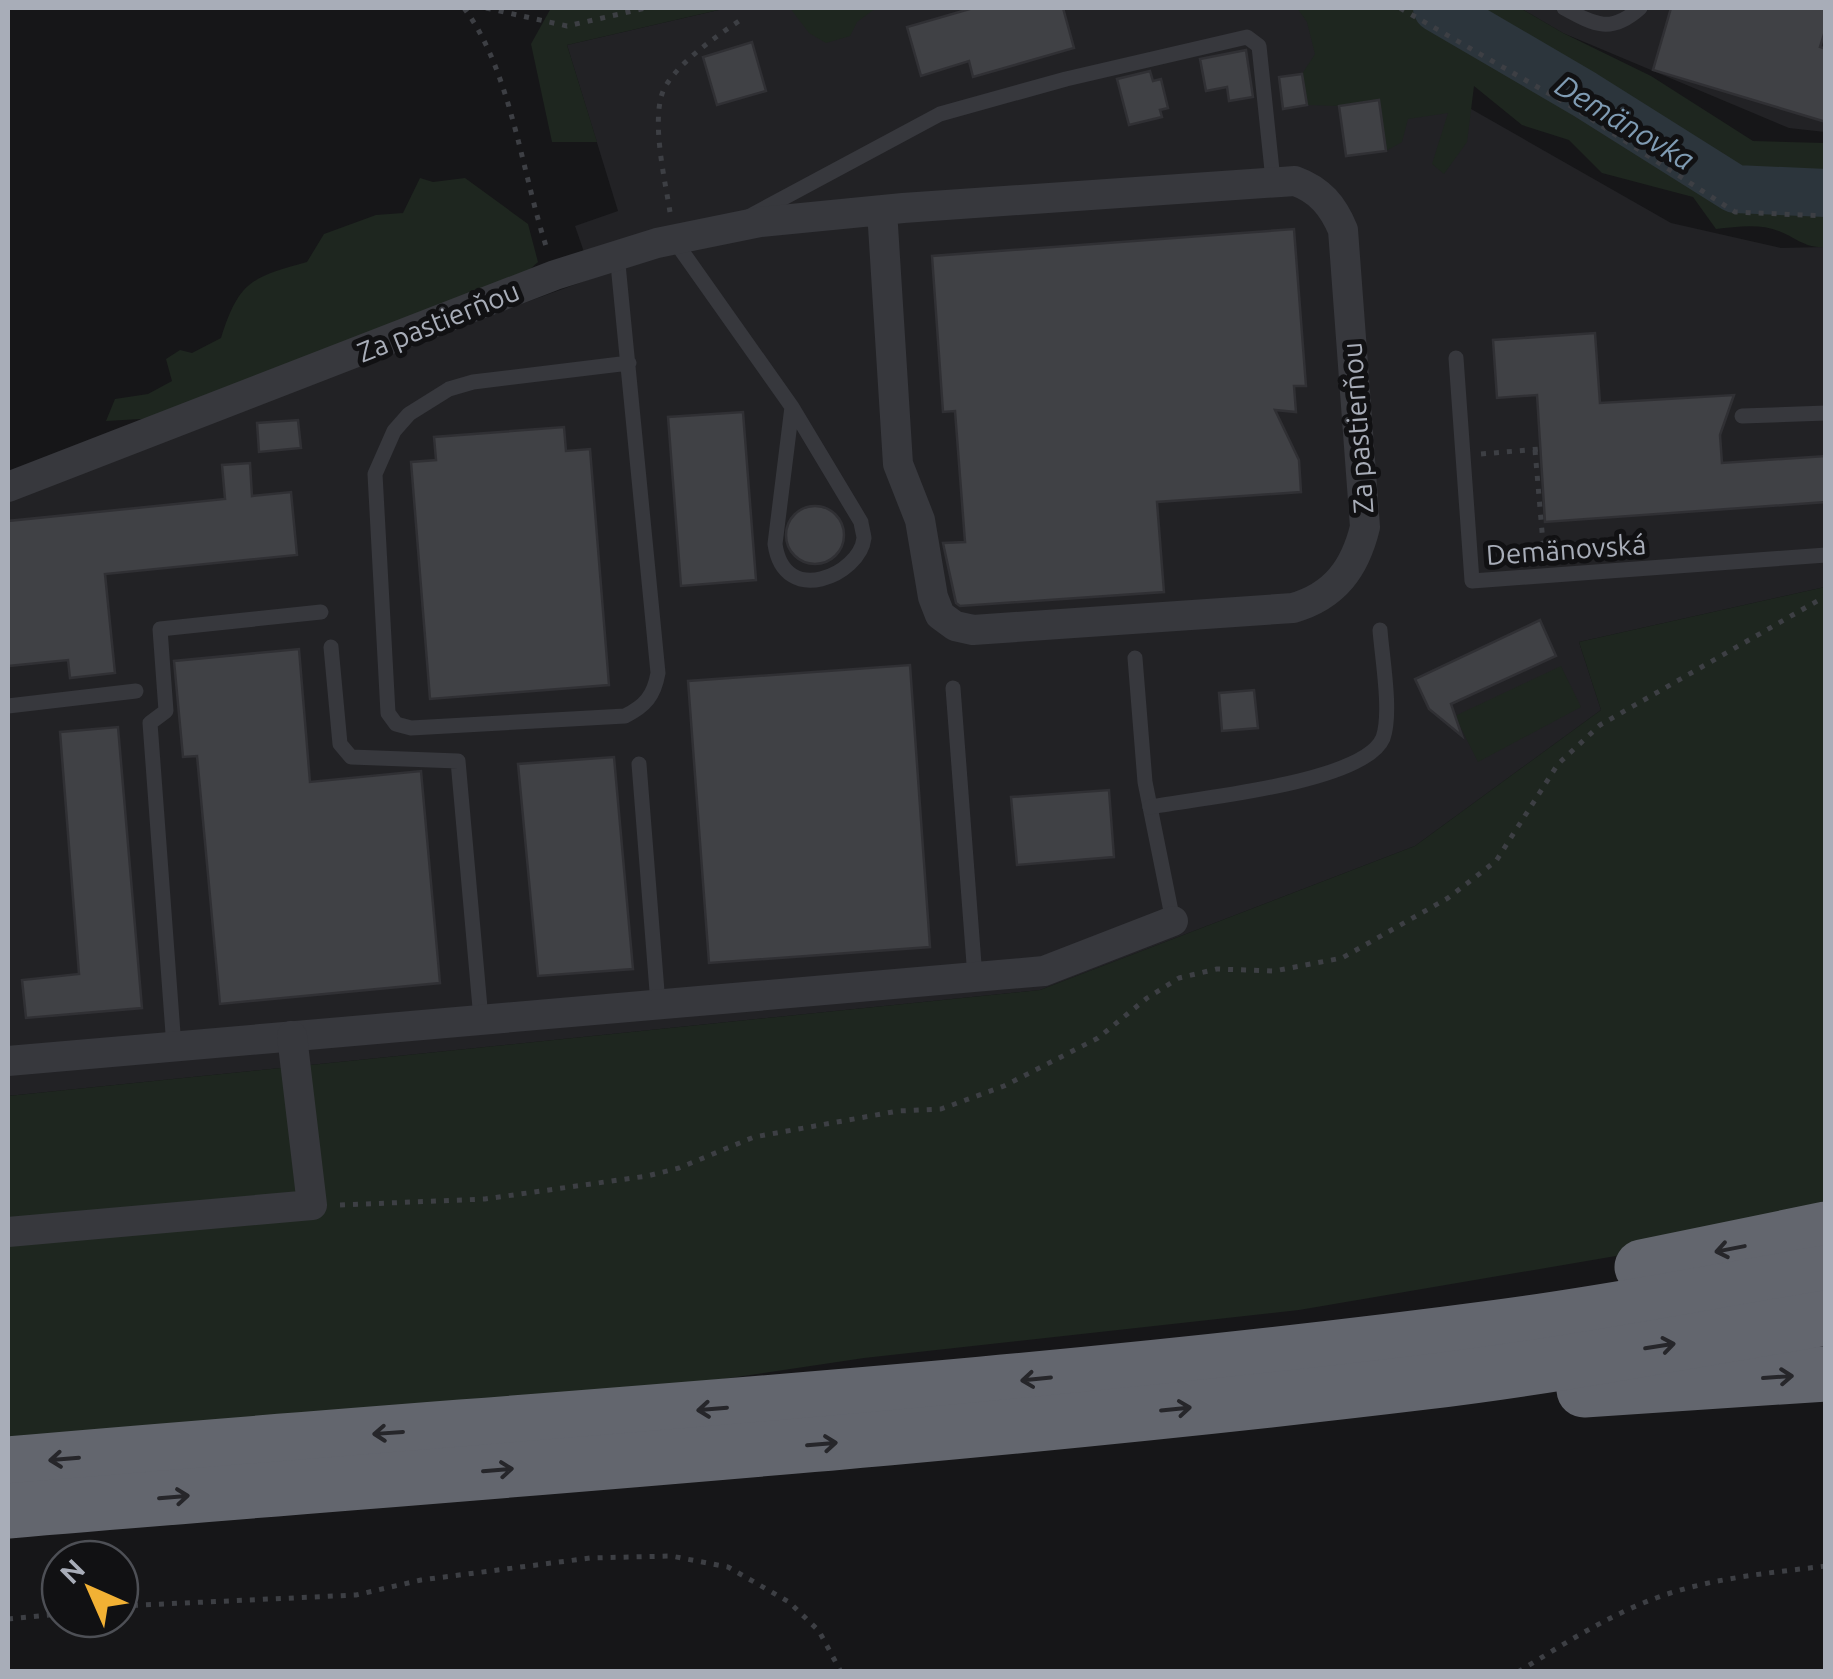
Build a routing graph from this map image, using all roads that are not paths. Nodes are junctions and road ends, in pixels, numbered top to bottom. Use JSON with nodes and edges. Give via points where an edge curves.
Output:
{"nodes":[{"id":1,"x":1564,"y":8,"type":"edge"},
{"id":2,"x":1640,"y":8,"type":"edge"},
{"id":3,"x":1273,"y":180,"type":"junction"},
{"id":4,"x":882,"y":210,"type":"junction"},
{"id":5,"x":734,"y":226,"type":"junction"},
{"id":6,"x":674,"y":240,"type":"junction"},
{"id":7,"x":617,"y":254,"type":"junction"},
{"id":8,"x":1456,"y":358,"type":"dead end"},
{"id":9,"x":628,"y":363,"type":"junction"},
{"id":10,"x":792,"y":407,"type":"junction"},
{"id":11,"x":1826,"y":413,"type":"edge"},
{"id":12,"x":1742,"y":416,"type":"dead end"},
{"id":13,"x":8,"y":487,"type":"edge"},
{"id":14,"x":1826,"y":555,"type":"edge"},
{"id":15,"x":322,"y":612,"type":"dead end"},
{"id":16,"x":1380,"y":630,"type":"dead end"},
{"id":17,"x":331,"y":648,"type":"dead end"},
{"id":18,"x":1135,"y":658,"type":"dead end"},
{"id":19,"x":953,"y":688,"type":"dead end"},
{"id":20,"x":136,"y":691,"type":"dead end"},
{"id":21,"x":8,"y":706,"type":"edge"},
{"id":22,"x":639,"y":764,"type":"dead end"},
{"id":23,"x":1150,"y":806,"type":"junction"},
{"id":24,"x":1173,"y":921,"type":"joint"},
{"id":25,"x":975,"y":977,"type":"junction"},
{"id":26,"x":658,"y":1004,"type":"junction"},
{"id":27,"x":481,"y":1019,"type":"junction"},
{"id":28,"x":292,"y":1036,"type":"junction"},
{"id":29,"x":174,"y":1047,"type":"junction"},
{"id":30,"x":8,"y":1062,"type":"edge"},
{"id":31,"x":1826,"y":1229,"type":"edge"},
{"id":32,"x":8,"y":1232,"type":"edge"},
{"id":33,"x":1826,"y":1273,"type":"edge"},
{"id":34,"x":1826,"y":1318,"type":"edge"},
{"id":35,"x":1133,"y":1369,"type":"junction"},
{"id":36,"x":1826,"y":1374,"type":"edge"},
{"id":37,"x":1425,"y":1382,"type":"junction"},
{"id":38,"x":8,"y":1464,"type":"edge"},
{"id":39,"x":8,"y":1511,"type":"edge"}],
"edges":[{"from":1,"to":2,"type":"lane","via":[[1606,25]]},
{"from":3,"to":4,"type":"street","name":"Za pastierňou"},
{"from":3,"to":4,"type":"street","name":"Za pastierňou","via":[[1318,192],[1343,230],[1365,527],[1343,578],[1294,608],[973,630],[940,615],[920,520],[898,464]]},
{"from":3,"to":5,"type":"lane","via":[[1259,46],[1247,37],[940,114]]},
{"from":4,"to":5,"type":"street","name":"Za pastierňou"},
{"from":5,"to":6,"type":"street","name":"Za pastierňou"},
{"from":6,"to":7,"type":"street","name":"Za pastierňou"},
{"from":6,"to":10,"type":"lane"},
{"from":7,"to":9,"type":"lane"},
{"from":7,"to":13,"type":"street","name":"Za pastierňou"},
{"from":8,"to":14,"type":"lane","name":"Demänovská","via":[[1472,581]]},
{"from":9,"to":9,"type":"lane","via":[[658,674],[654,692],[625,716],[396,724],[388,713],[375,474],[394,432],[426,402],[473,382]]},
{"from":10,"to":10,"type":"lane","via":[[864,537],[857,557],[837,574],[801,581],[788,576],[775,544]]},
{"from":11,"to":12,"type":"lane"},
{"from":15,"to":29,"type":"lane","via":[[160,628],[166,711],[150,723]]},
{"from":16,"to":23,"type":"lane","via":[[1386,720],[1382,740],[1368,756],[1328,776]]},
{"from":17,"to":27,"type":"lane","via":[[340,744],[351,757],[458,762]]},
{"from":18,"to":23,"type":"lane"},
{"from":19,"to":25,"type":"lane"},
{"from":20,"to":21,"type":"lane"},
{"from":22,"to":26,"type":"lane"},
{"from":23,"to":24,"type":"lane"},
{"from":24,"to":25,"type":"street","via":[[1044,971]]},
{"from":25,"to":26,"type":"street"},
{"from":26,"to":27,"type":"street"},
{"from":27,"to":28,"type":"street"},
{"from":28,"to":29,"type":"street"},
{"from":28,"to":32,"type":"street","via":[[312,1206]]},
{"from":29,"to":30,"type":"street"},
{"from":31,"to":35,"type":"highway","one_way":true},
{"from":33,"to":35,"type":"highway","via":[[1503,1327]]},
{"from":37,"to":34,"type":"highway","one_way":true},
{"from":35,"to":38,"type":"highway","one_way":true,"via":[[780,1404]]},
{"from":37,"to":36,"type":"highway","one_way":true,"via":[[1541,1393]]},
{"from":39,"to":37,"type":"highway","one_way":true,"via":[[810,1445]]}]}
